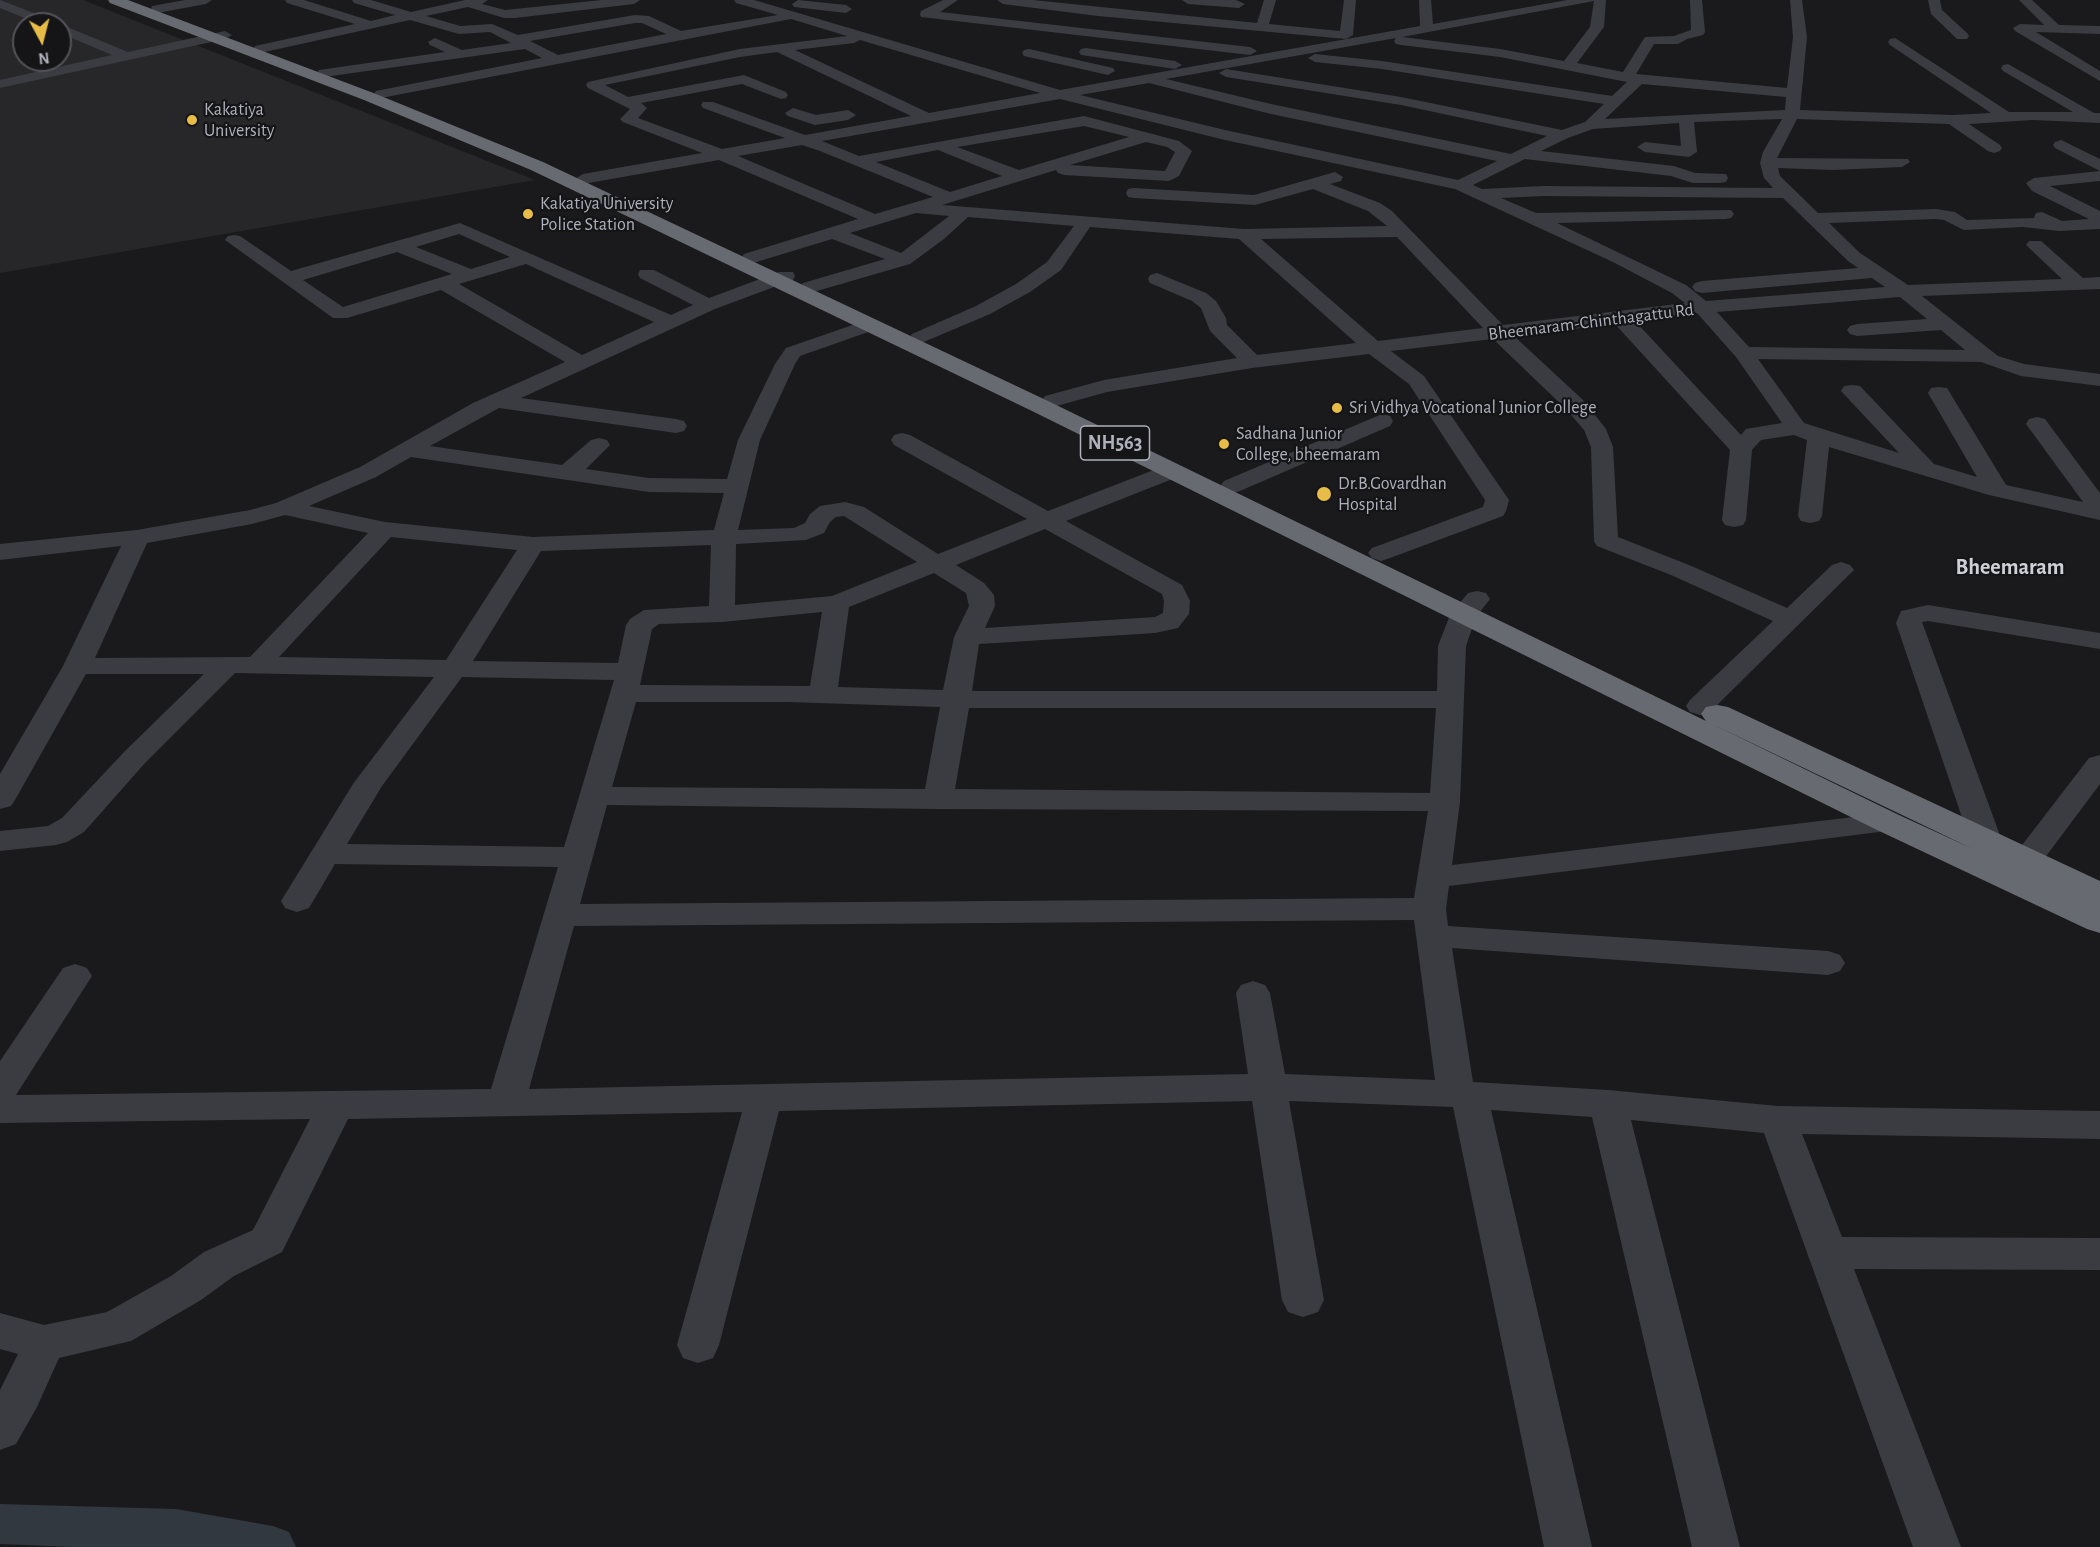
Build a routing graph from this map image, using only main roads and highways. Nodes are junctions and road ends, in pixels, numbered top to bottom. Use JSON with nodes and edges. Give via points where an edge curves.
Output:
{"nodes":[{"id":1,"x":115,"y":0,"type":"edge"},
{"id":2,"x":133,"y":0,"type":"edge"},
{"id":3,"x":219,"y":37,"type":"junction"},
{"id":4,"x":779,"y":278,"type":"junction"},
{"id":5,"x":1470,"y":607,"type":"junction"},
{"id":6,"x":2100,"y":894,"type":"edge"},
{"id":7,"x":2100,"y":921,"type":"edge"}],
"edges":[{"from":1,"to":3,"type":"highway","number":"NH563"},
{"from":2,"to":3,"type":"highway","number":"NH563"},
{"from":3,"to":4,"type":"highway","number":"NH563","via":[[537,166]]},
{"from":3,"to":4,"type":"highway","number":"NH563","via":[[381,94],[583,179],[750,258]]},
{"from":4,"to":5,"type":"highway","number":"NH563","via":[[867,326]]},
{"from":4,"to":5,"type":"highway","number":"NH563","via":[[810,287],[1381,554]]},
{"from":5,"to":6,"type":"highway","number":"NH563","via":[[1700,706]]},
{"from":5,"to":7,"type":"highway","number":"NH563","via":[[1887,822]]}]}
